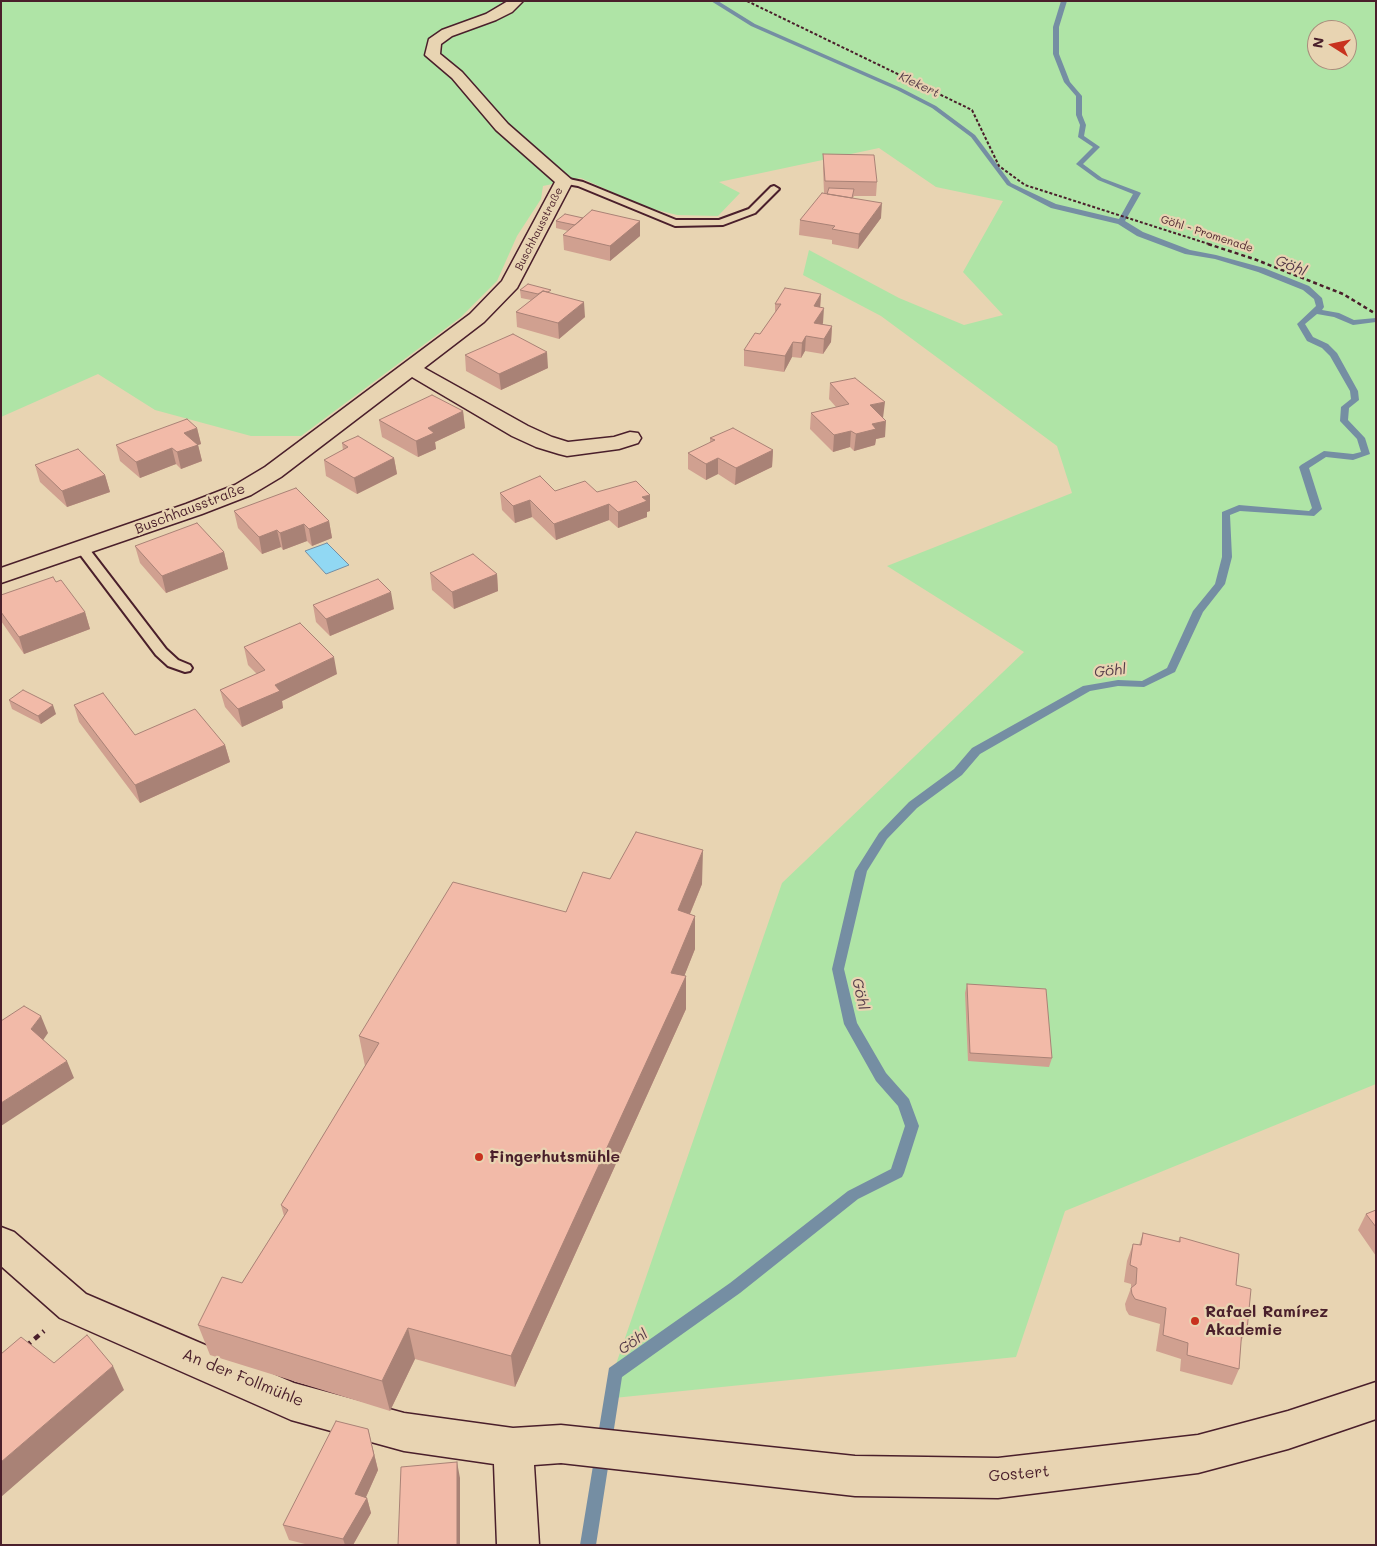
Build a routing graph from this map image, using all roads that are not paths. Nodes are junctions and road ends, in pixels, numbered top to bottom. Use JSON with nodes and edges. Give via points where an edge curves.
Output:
{"nodes":[{"id":1,"x":516,"y":1,"type":"edge"},
{"id":2,"x":564,"y":181,"type":"junction"},
{"id":3,"x":774,"y":189,"type":"dead end"},
{"id":4,"x":412,"y":369,"type":"junction"},
{"id":5,"x":630,"y":438,"type":"dead end"},
{"id":6,"x":82,"y":548,"type":"junction"},
{"id":7,"x":1,"y":576,"type":"edge"},
{"id":8,"x":184,"y":668,"type":"dead end"},
{"id":9,"x":1,"y":1243,"type":"edge"},
{"id":10,"x":1376,"y":1400,"type":"edge"},
{"id":11,"x":513,"y":1447,"type":"junction"},
{"id":12,"x":518,"y":1545,"type":"edge"}],
"edges":[{"from":1,"to":2,"type":"street","name":"Buschhausstraße","via":[[491,17],[447,32],[434,42],[432,55],[457,75],[502,127]]},
{"from":2,"to":3,"type":"lane","via":[[580,184],[675,223],[720,224],[752,211]]},
{"from":2,"to":4,"type":"street","name":"Buschhausstraße","via":[[510,284],[478,318]]},
{"from":4,"to":5,"type":"street","via":[[544,442],[567,449],[619,443]]},
{"from":4,"to":6,"type":"street","name":"Buschhausstraße","via":[[274,472],[242,490]]},
{"from":6,"to":7,"type":"street","name":"Buschhausstraße"},
{"from":6,"to":8,"type":"lane","via":[[161,652]]},
{"from":9,"to":11,"type":"street","name":"An der Follmühle","via":[[73,1306],[291,1401],[404,1432]]},
{"from":10,"to":11,"type":"street","name":"Gostert","via":[[1288,1430],[1198,1454],[998,1478],[855,1476],[561,1444]]},
{"from":11,"to":12,"type":"street"}]}
